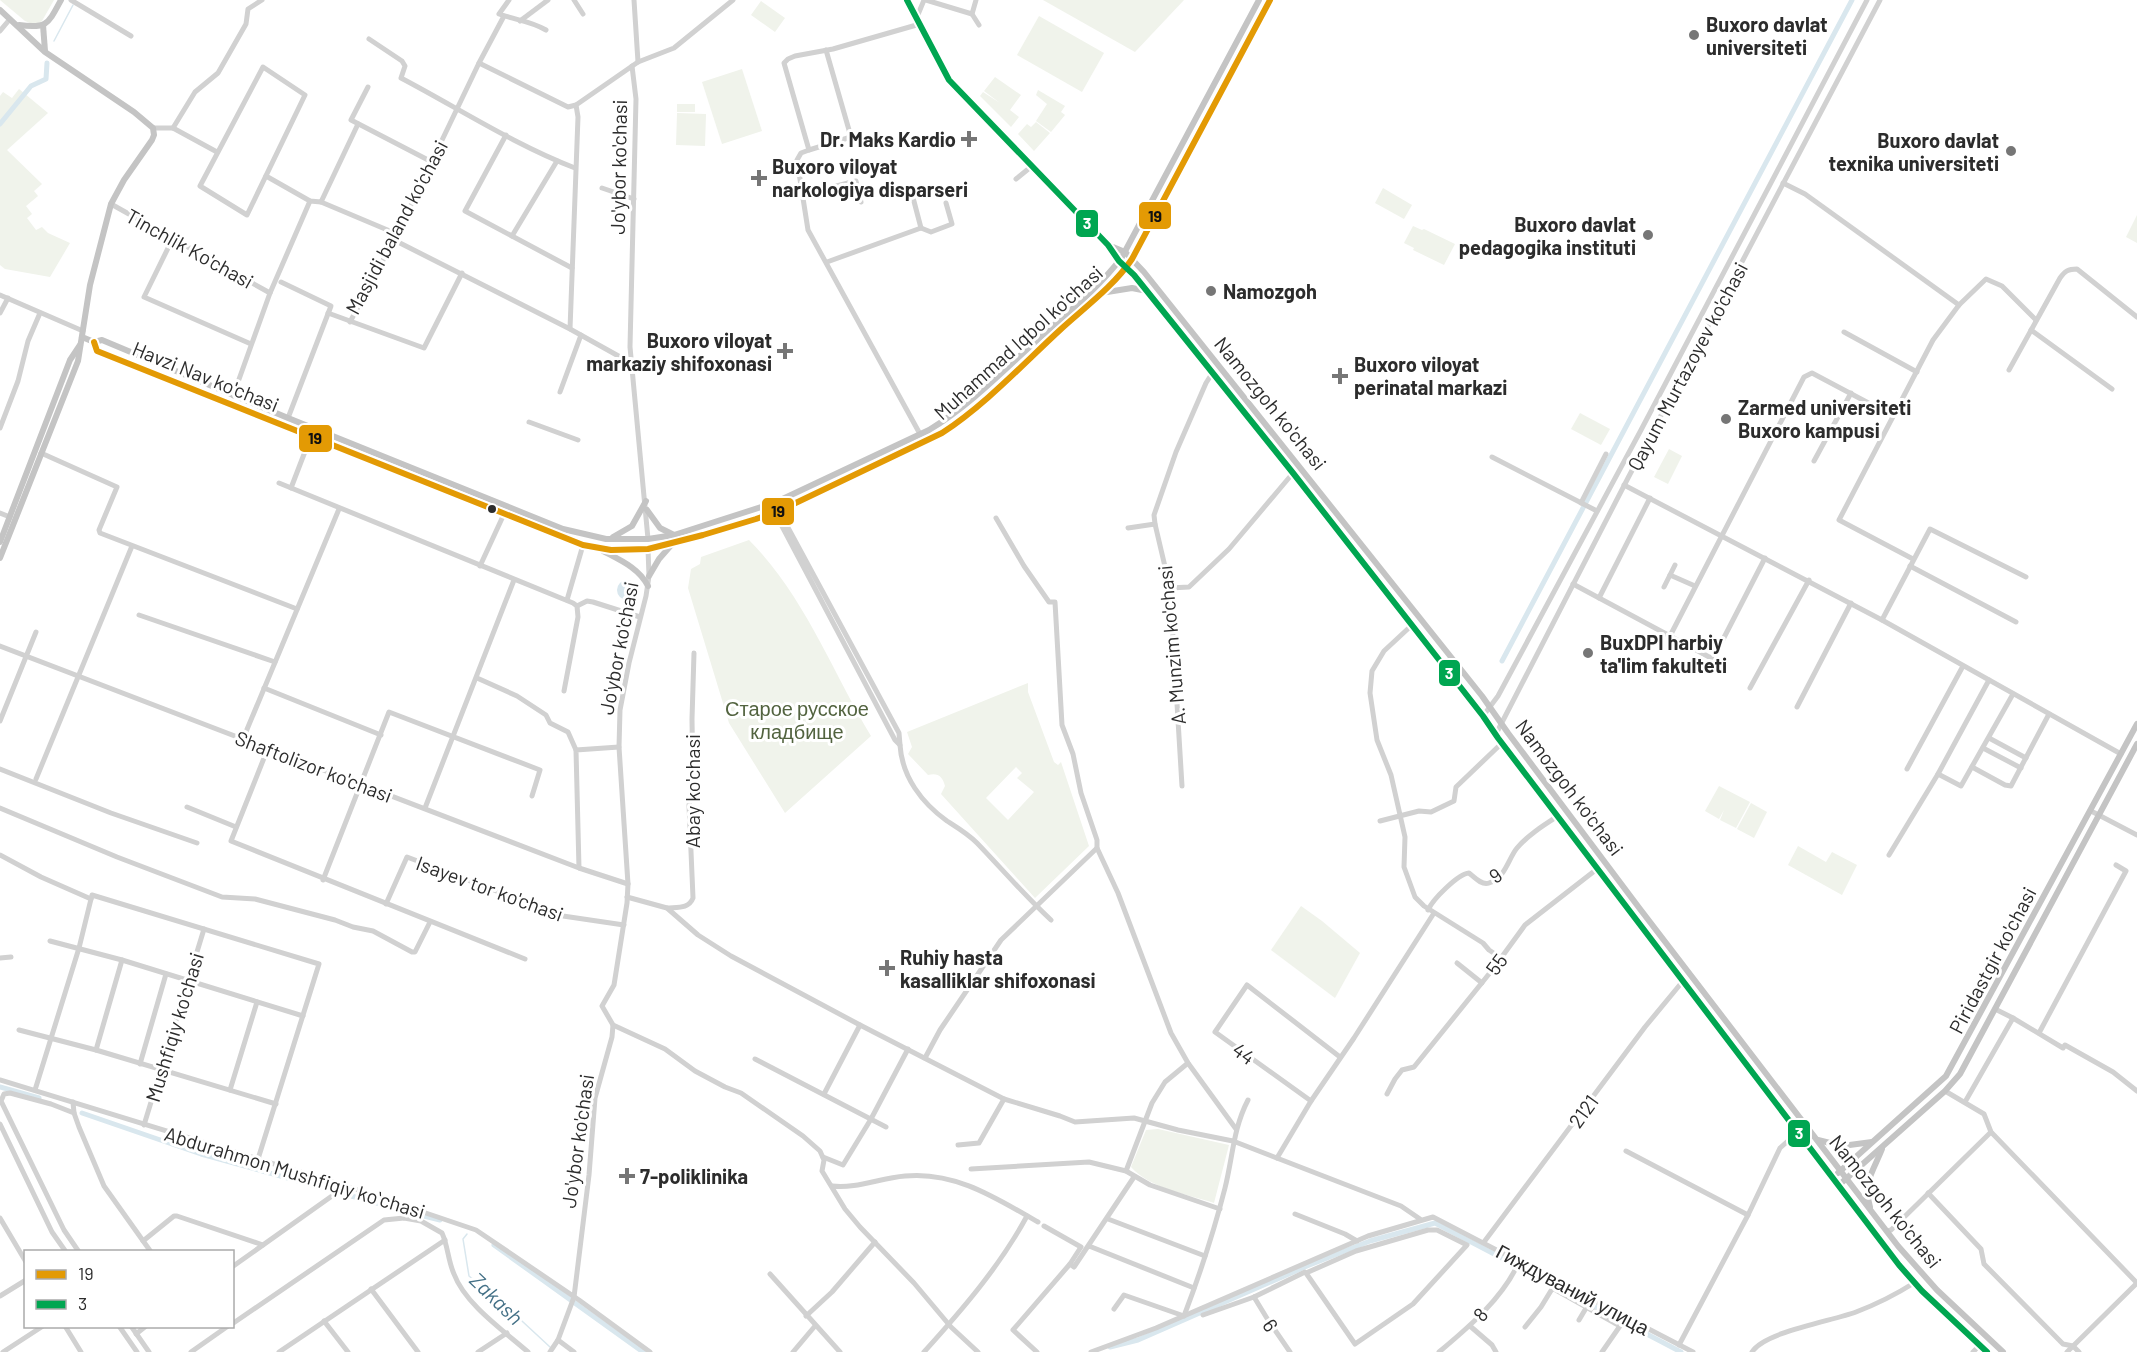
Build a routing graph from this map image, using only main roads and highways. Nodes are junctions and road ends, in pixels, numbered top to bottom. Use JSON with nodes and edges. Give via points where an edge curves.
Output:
{"nodes":[{"id":1,"x":61,"y":0,"type":"edge"},
{"id":2,"x":1259,"y":0,"type":"edge"},
{"id":3,"x":1270,"y":0,"type":"edge"},
{"id":4,"x":0,"y":9,"type":"edge"},
{"id":5,"x":18,"y":25,"type":"junction"},
{"id":6,"x":43,"y":25,"type":"junction"},
{"id":7,"x":45,"y":52,"type":"junction"},
{"id":8,"x":1125,"y":252,"type":"junction"},
{"id":9,"x":1132,"y":259,"type":"junction"},
{"id":10,"x":1119,"y":261,"type":"junction"},
{"id":11,"x":1126,"y":268,"type":"junction"},
{"id":12,"x":1147,"y":291,"type":"junction"},
{"id":13,"x":1101,"y":293,"type":"junction"},
{"id":14,"x":82,"y":337,"type":"junction"},
{"id":15,"x":94,"y":342,"type":"junction"},
{"id":16,"x":1309,"y":477,"type":"junction"},
{"id":17,"x":1298,"y":480,"type":"junction"},
{"id":18,"x":646,"y":501,"type":"road end"},
{"id":19,"x":647,"y":510,"type":"road end"},
{"id":20,"x":674,"y":535,"type":"junction"},
{"id":21,"x":606,"y":539,"type":"junction"},
{"id":22,"x":648,"y":539,"type":"junction"},
{"id":23,"x":0,"y":542,"type":"edge"},
{"id":24,"x":674,"y":543,"type":"junction"},
{"id":25,"x":597,"y":548,"type":"junction"},
{"id":26,"x":648,"y":549,"type":"junction"},
{"id":27,"x":0,"y":558,"type":"edge"},
{"id":28,"x":649,"y":576,"type":"road end"},
{"id":29,"x":648,"y":586,"type":"road end"},
{"id":30,"x":2137,"y":724,"type":"edge"},
{"id":31,"x":2137,"y":744,"type":"edge"},
{"id":32,"x":1815,"y":1138,"type":"junction"},
{"id":33,"x":1874,"y":1142,"type":"junction"},
{"id":34,"x":1883,"y":1147,"type":"junction"},
{"id":35,"x":1840,"y":1171,"type":"junction"},
{"id":36,"x":1833,"y":1177,"type":"junction"},
{"id":37,"x":1847,"y":1179,"type":"junction"},
{"id":38,"x":1839,"y":1185,"type":"junction"},
{"id":39,"x":1871,"y":1211,"type":"junction"},
{"id":40,"x":1987,"y":1352,"type":"edge"},
{"id":41,"x":2003,"y":1352,"type":"edge"}],
"edges":[{"from":1,"to":6,"type":"main road"},
{"from":2,"to":8,"type":"main road","name":"Muhammad Iqbol ko'chasi"},
{"from":3,"to":9,"type":"main road","name":"Muhammad Iqbol ko'chasi"},
{"from":4,"to":5,"type":"main road"},
{"from":5,"to":6,"type":"main road"},
{"from":5,"to":7,"type":"main road"},
{"from":6,"to":7,"type":"main road"},
{"from":7,"to":14,"type":"main road","via":[[134,112],[153,128],[154,135],[111,204],[90,285]]},
{"from":8,"to":9,"type":"main road","name":"Namozgoh ko'chasi"},
{"from":8,"to":10,"type":"main road","name":"Muhammad Iqbol ko'chasi"},
{"from":8,"to":10,"type":"main road","name":"Namozgoh ko'chasi","via":[[1108,245]]},
{"from":9,"to":11,"type":"main road","name":"Muhammad Iqbol ko'chasi"},
{"from":9,"to":16,"type":"main road","name":"Namozgoh ko'chasi"},
{"from":10,"to":11,"type":"main road","name":"Namozgoh ko'chasi"},
{"from":10,"to":20,"type":"main road","name":"Muhammad Iqbol ko'chasi","via":[[1092,291],[953,416],[774,503]]},
{"from":11,"to":12,"type":"main road","name":"Namozgoh ko'chasi"},
{"from":11,"to":13,"type":"main road","name":"Muhammad Iqbol ko'chasi"},
{"from":12,"to":13,"type":"main road","via":[[1132,288]]},
{"from":12,"to":17,"type":"main road","name":"Namozgoh ko'chasi"},
{"from":13,"to":24,"type":"main road","name":"Muhammad Iqbol ko'chasi","via":[[942,433],[778,511]]},
{"from":14,"to":15,"type":"main road","name":"Havzi Nav ko'chasi"},
{"from":14,"to":23,"type":"main road"},
{"from":14,"to":27,"type":"main road","via":[[78,361]]},
{"from":15,"to":21,"type":"main road","name":"Havzi Nav ko'chasi","via":[[102,340],[563,529]]},
{"from":15,"to":25,"type":"main road","name":"Havzi Nav ko'chasi","via":[[97,351]]},
{"from":16,"to":17,"type":"main road"},
{"from":16,"to":32,"type":"main road","name":"Namozgoh ko'chasi","via":[[1490,707]]},
{"from":17,"to":36,"type":"main road","name":"Namozgoh ko'chasi","via":[[1483,716]]},
{"from":18,"to":21,"type":"main road","via":[[632,526]]},
{"from":19,"to":20,"type":"main road","via":[[660,528]]},
{"from":20,"to":22,"type":"main road","name":"Muhammad Iqbol ko'chasi"},
{"from":21,"to":22,"type":"main road","name":"Havzi Nav ko'chasi"},
{"from":22,"to":26,"type":"main road","name":"Jo'ybor ko'chasi"},
{"from":24,"to":26,"type":"main road","name":"Muhammad Iqbol ko'chasi"},
{"from":24,"to":28,"type":"main road"},
{"from":25,"to":26,"type":"main road","name":"Havzi Nav ko'chasi"},
{"from":25,"to":29,"type":"main road","via":[[631,566]]},
{"from":30,"to":33,"type":"main road","name":"Piridastgir ko'chasi","via":[[1952,1068]]},
{"from":31,"to":34,"type":"main road","name":"Piridastgir ko'chasi","via":[[1960,1074]]},
{"from":32,"to":33,"type":"main road","via":[[1837,1145]]},
{"from":32,"to":35,"type":"main road","name":"Namozgoh ko'chasi"},
{"from":33,"to":35,"type":"main road","name":"Piridastgir ko'chasi"},
{"from":34,"to":37,"type":"main road","name":"Piridastgir ko'chasi"},
{"from":34,"to":39,"type":"main road","via":[[1868,1182]]},
{"from":35,"to":36,"type":"main road","name":"Piridastgir ko'chasi"},
{"from":35,"to":37,"type":"main road","name":"Namozgoh ko'chasi"},
{"from":36,"to":38,"type":"main road","name":"Namozgoh ko'chasi"},
{"from":37,"to":38,"type":"main road","name":"Piridastgir ko'chasi"},
{"from":37,"to":39,"type":"main road","name":"Namozgoh ko'chasi"},
{"from":38,"to":40,"type":"main road","name":"Namozgoh ko'chasi","via":[[1914,1283]]},
{"from":39,"to":41,"type":"main road","name":"Namozgoh ko'chasi","via":[[1930,1282]]}]}
